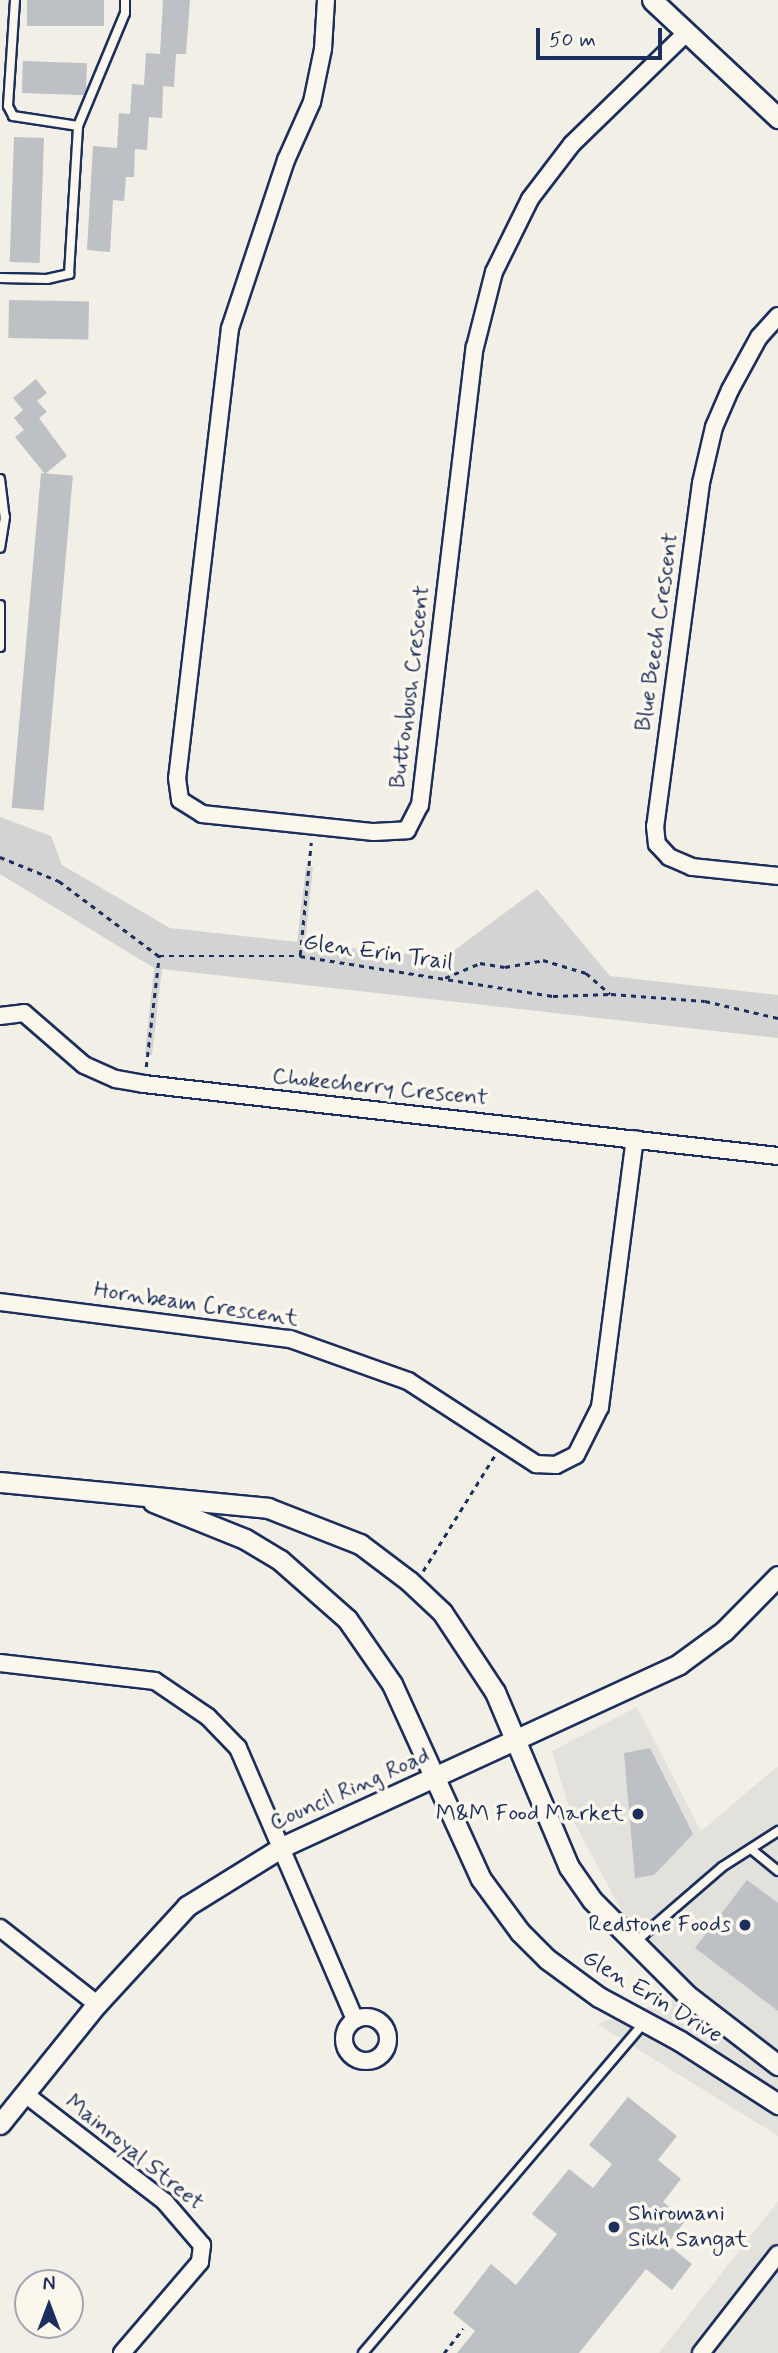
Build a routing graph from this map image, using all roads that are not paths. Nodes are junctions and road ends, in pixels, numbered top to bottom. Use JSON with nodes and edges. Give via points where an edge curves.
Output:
{"nodes":[{"id":1,"x":15,"y":0,"type":"edge"},
{"id":2,"x":125,"y":0,"type":"edge"},
{"id":3,"x":326,"y":0,"type":"edge"},
{"id":4,"x":652,"y":0,"type":"edge"},
{"id":5,"x":687,"y":32,"type":"junction"},
{"id":6,"x":778,"y":118,"type":"edge"},
{"id":7,"x":78,"y":126,"type":"junction"},
{"id":8,"x":0,"y":278,"type":"edge"},
{"id":9,"x":778,"y":316,"type":"edge"},
{"id":10,"x":0,"y":479,"type":"edge"},
{"id":11,"x":0,"y":548,"type":"edge"},
{"id":12,"x":0,"y":605,"type":"edge"},
{"id":13,"x":0,"y":647,"type":"edge"},
{"id":14,"x":778,"y":876,"type":"edge"},
{"id":15,"x":0,"y":1016,"type":"edge"},
{"id":16,"x":635,"y":1139,"type":"junction"},
{"id":17,"x":778,"y":1156,"type":"edge"},
{"id":18,"x":0,"y":1301,"type":"edge"},
{"id":19,"x":0,"y":1482,"type":"edge"},
{"id":20,"x":138,"y":1497,"type":"junction"},
{"id":21,"x":778,"y":1576,"type":"edge"},
{"id":22,"x":0,"y":1663,"type":"edge"},
{"id":23,"x":516,"y":1740,"type":"junction"},
{"id":24,"x":435,"y":1779,"type":"junction"},
{"id":25,"x":778,"y":1831,"type":"edge"},
{"id":26,"x":282,"y":1847,"type":"junction"},
{"id":27,"x":751,"y":1849,"type":"junction"},
{"id":28,"x":778,"y":1871,"type":"edge"},
{"id":29,"x":0,"y":1928,"type":"edge"},
{"id":30,"x":634,"y":1943,"type":"junction"},
{"id":31,"x":97,"y":2004,"type":"junction"},
{"id":32,"x":355,"y":2020,"type":"dead end"},
{"id":33,"x":644,"y":2023,"type":"junction"},
{"id":34,"x":778,"y":2065,"type":"edge"},
{"id":35,"x":25,"y":2094,"type":"junction"},
{"id":36,"x":778,"y":2104,"type":"edge"},
{"id":37,"x":0,"y":2124,"type":"edge"},
{"id":38,"x":778,"y":2253,"type":"edge"},
{"id":39,"x":122,"y":2353,"type":"edge"},
{"id":40,"x":363,"y":2353,"type":"edge"},
{"id":41,"x":701,"y":2353,"type":"edge"}],
"edges":[{"from":1,"to":7,"type":"lane","via":[[8,106],[13,116]]},
{"from":2,"to":7,"type":"lane","via":[[125,13]]},
{"from":3,"to":5,"type":"street","name":"Buttonbush Crescent","via":[[323,49],[312,102],[286,160],[230,328],[177,778],[180,800],[202,814],[313,826],[407,830],[420,804],[475,347],[494,272],[530,199],[572,144]]},
{"from":4,"to":5,"type":"street"},
{"from":5,"to":6,"type":"street"},
{"from":7,"to":8,"type":"lane","via":[[69,274],[47,279]]},
{"from":9,"to":14,"type":"street","name":"Blue Beech Crescent","via":[[759,337],[714,427],[701,482],[654,826],[657,844],[692,867]]},
{"from":10,"to":11,"type":"lane","via":[[5,517]]},
{"from":12,"to":13,"type":"lane"},
{"from":15,"to":16,"type":"street","name":"Chokecherry Crescent","via":[[24,1013],[84,1065],[116,1079]]},
{"from":16,"to":17,"type":"street","name":"Chokecherry Crescent"},
{"from":16,"to":18,"type":"street","name":"Hornbeam Crescent","via":[[600,1407],[576,1455],[556,1465],[536,1464],[408,1381],[290,1339]]},
{"from":19,"to":20,"type":"street","name":"Glen Erin Drive"},
{"from":20,"to":23,"type":"street","name":"Glen Erin Drive","via":[[224,1500],[268,1507],[360,1544],[442,1612],[471,1650]]},
{"from":20,"to":24,"type":"street","name":"Glen Erin Drive","via":[[245,1539],[307,1580],[373,1651]]},
{"from":21,"to":23,"type":"street","name":"Council Ring Road","via":[[724,1631],[679,1664]]},
{"from":22,"to":26,"type":"street","via":[[155,1681],[188,1699],[238,1748]]},
{"from":23,"to":24,"type":"street","name":"Council Ring Road"},
{"from":23,"to":30,"type":"street","name":"Glen Erin Drive","via":[[569,1867],[592,1900]]},
{"from":24,"to":26,"type":"street","name":"Council Ring Road"},
{"from":24,"to":33,"type":"street","name":"Glen Erin Drive","via":[[481,1879],[520,1932],[571,1978]]},
{"from":25,"to":27,"type":"lane"},
{"from":26,"to":31,"type":"street","name":"Council Ring Road","via":[[187,1906]]},
{"from":26,"to":32,"type":"street"},
{"from":27,"to":28,"type":"lane"},
{"from":27,"to":30,"type":"lane","via":[[722,1867]]},
{"from":29,"to":31,"type":"street"},
{"from":30,"to":34,"type":"street","name":"Glen Erin Drive","via":[[687,1995]]},
{"from":31,"to":35,"type":"street","name":"Council Ring Road"},
{"from":33,"to":36,"type":"street","name":"Glen Erin Drive"},
{"from":33,"to":40,"type":"lane"},
{"from":35,"to":37,"type":"street","name":"Council Ring Road"},
{"from":35,"to":39,"type":"street","name":"Mainroyal Street","via":[[165,2202],[202,2245],[200,2262]]},
{"from":38,"to":41,"type":"street"}]}
